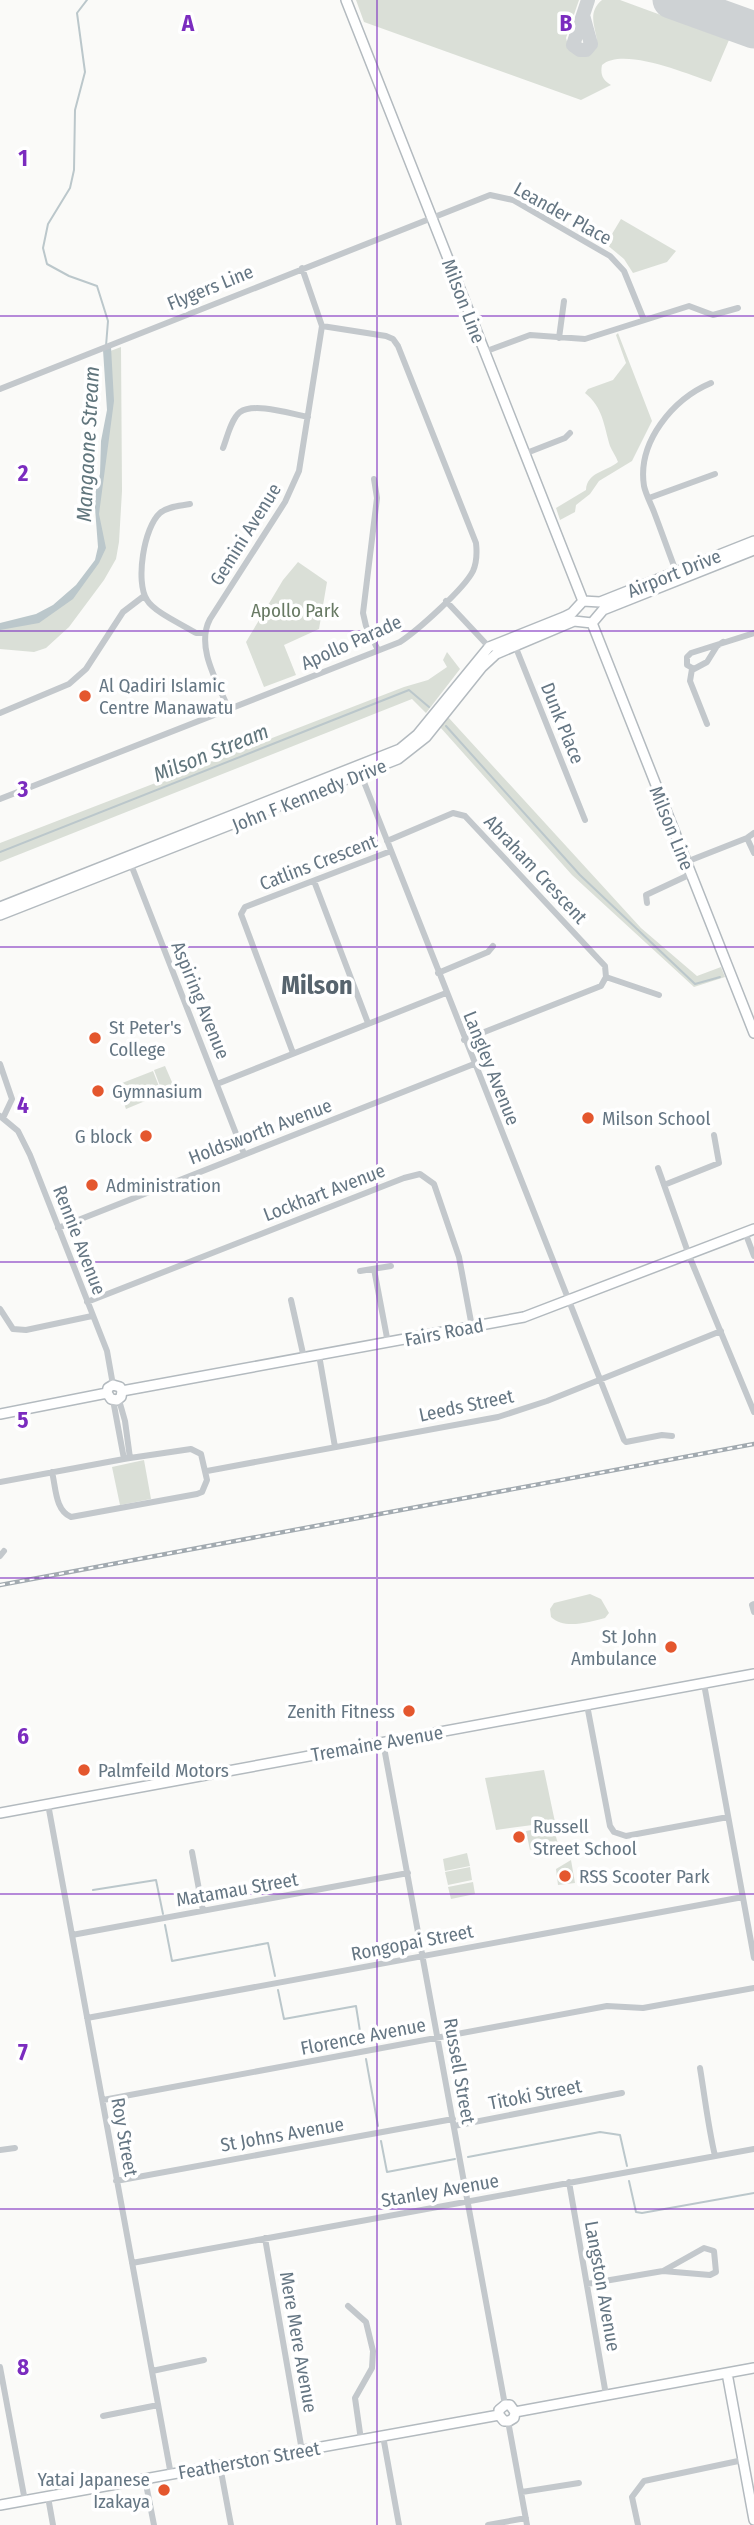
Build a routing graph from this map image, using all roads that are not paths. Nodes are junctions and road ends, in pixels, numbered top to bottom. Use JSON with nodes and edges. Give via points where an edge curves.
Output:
{"nodes":[{"id":1,"x":346,"y":0,"type":"edge"},
{"id":2,"x":432,"y":217,"type":"junction"},
{"id":3,"x":302,"y":268,"type":"junction"},
{"id":4,"x":564,"y":301,"type":"dead end"},
{"id":5,"x":738,"y":308,"type":"dead end"},
{"id":6,"x":643,"y":320,"type":"junction"},
{"id":7,"x":322,"y":326,"type":"junction"},
{"id":8,"x":559,"y":338,"type":"junction"},
{"id":9,"x":484,"y":352,"type":"junction"},
{"id":10,"x":711,"y":383,"type":"dead end"},
{"id":11,"x":0,"y":388,"type":"edge"},
{"id":12,"x":307,"y":417,"type":"junction"},
{"id":13,"x":570,"y":433,"type":"dead end"},
{"id":14,"x":223,"y":448,"type":"dead end"},
{"id":15,"x":524,"y":454,"type":"junction"},
{"id":16,"x":715,"y":474,"type":"dead end"},
{"id":17,"x":374,"y":479,"type":"dead end"},
{"id":18,"x":649,"y":498,"type":"junction"},
{"id":19,"x":190,"y":504,"type":"dead end"},
{"id":20,"x":754,"y":541,"type":"edge"},
{"id":21,"x":754,"y":550,"type":"edge"},
{"id":22,"x":678,"y":576,"type":"junction"},
{"id":23,"x":144,"y":596,"type":"junction"},
{"id":24,"x":446,"y":601,"type":"junction"},
{"id":25,"x":584,"y":604,"type":"junction"},
{"id":26,"x":595,"y":619,"type":"junction"},
{"id":27,"x":581,"y":622,"type":"junction"},
{"id":28,"x":204,"y":633,"type":"junction"},
{"id":29,"x":754,"y":633,"type":"edge"},
{"id":30,"x":513,"y":641,"type":"junction"},
{"id":31,"x":723,"y":642,"type":"junction"},
{"id":32,"x":378,"y":650,"type":"junction"},
{"id":33,"x":493,"y":651,"type":"junction"},
{"id":34,"x":692,"y":669,"type":"junction"},
{"id":35,"x":229,"y":710,"type":"junction"},
{"id":36,"x":0,"y":713,"type":"edge"},
{"id":37,"x":707,"y":724,"type":"dead end"},
{"id":38,"x":359,"y":771,"type":"junction"},
{"id":39,"x":0,"y":799,"type":"edge"},
{"id":40,"x":585,"y":820,"type":"dead end"},
{"id":41,"x":754,"y":833,"type":"edge"},
{"id":42,"x":747,"y":838,"type":"junction"},
{"id":43,"x":387,"y":841,"type":"junction"},
{"id":44,"x":391,"y":851,"type":"junction"},
{"id":45,"x":754,"y":853,"type":"edge"},
{"id":46,"x":129,"y":861,"type":"junction"},
{"id":47,"x":686,"y":862,"type":"junction"},
{"id":48,"x":691,"y":874,"type":"junction"},
{"id":49,"x":314,"y":881,"type":"junction"},
{"id":50,"x":648,"y":903,"type":"dead end"},
{"id":51,"x":0,"y":907,"type":"edge"},
{"id":52,"x":0,"y":915,"type":"edge"},
{"id":53,"x":493,"y":946,"type":"dead end"},
{"id":54,"x":438,"y":973,"type":"junction"},
{"id":55,"x":606,"y":977,"type":"junction"},
{"id":56,"x":446,"y":993,"type":"junction"},
{"id":57,"x":659,"y":995,"type":"dead end"},
{"id":58,"x":368,"y":1023,"type":"junction"},
{"id":59,"x":754,"y":1033,"type":"edge"},
{"id":60,"x":464,"y":1040,"type":"junction"},
{"id":61,"x":293,"y":1053,"type":"junction"},
{"id":62,"x":474,"y":1064,"type":"junction"},
{"id":63,"x":0,"y":1065,"type":"edge"},
{"id":64,"x":217,"y":1084,"type":"junction"},
{"id":65,"x":2,"y":1117,"type":"edge"},
{"id":66,"x":714,"y":1135,"type":"dead end"},
{"id":67,"x":244,"y":1154,"type":"junction"},
{"id":68,"x":658,"y":1168,"type":"dead end"},
{"id":69,"x":664,"y":1185,"type":"junction"},
{"id":70,"x":58,"y":1228,"type":"junction"},
{"id":71,"x":750,"y":1231,"type":"edge"},
{"id":72,"x":689,"y":1254,"type":"junction"},
{"id":73,"x":754,"y":1256,"type":"edge"},
{"id":74,"x":391,"y":1266,"type":"dead end"},
{"id":75,"x":374,"y":1269,"type":"junction"},
{"id":76,"x":360,"y":1271,"type":"dead end"},
{"id":77,"x":290,"y":1300,"type":"dead end"},
{"id":78,"x":568,"y":1301,"type":"junction"},
{"id":79,"x":87,"y":1302,"type":"junction"},
{"id":80,"x":0,"y":1309,"type":"edge"},
{"id":81,"x":92,"y":1316,"type":"junction"},
{"id":82,"x":472,"y":1327,"type":"junction"},
{"id":83,"x":721,"y":1331,"type":"junction"},
{"id":84,"x":388,"y":1343,"type":"junction"},
{"id":85,"x":319,"y":1355,"type":"junction"},
{"id":86,"x":304,"y":1358,"type":"junction"},
{"id":87,"x":600,"y":1380,"type":"junction"},
{"id":88,"x":115,"y":1394,"type":"junction"},
{"id":89,"x":754,"y":1412,"type":"edge"},
{"id":90,"x":0,"y":1414,"type":"edge"},
{"id":91,"x":672,"y":1436,"type":"dead end"},
{"id":92,"x":335,"y":1447,"type":"junction"},
{"id":93,"x":127,"y":1458,"type":"junction"},
{"id":94,"x":207,"y":1471,"type":"junction"},
{"id":95,"x":52,"y":1472,"type":"junction"},
{"id":96,"x":0,"y":1482,"type":"edge"},
{"id":97,"x":754,"y":1604,"type":"edge"},
{"id":98,"x":754,"y":1612,"type":"edge"},
{"id":99,"x":754,"y":1674,"type":"edge"},
{"id":100,"x":704,"y":1684,"type":"junction"},
{"id":101,"x":587,"y":1705,"type":"junction"},
{"id":102,"x":383,"y":1742,"type":"junction"},
{"id":103,"x":48,"y":1804,"type":"junction"},
{"id":104,"x":0,"y":1813,"type":"edge"},
{"id":105,"x":728,"y":1817,"type":"junction"},
{"id":106,"x":192,"y":1852,"type":"dead end"},
{"id":107,"x":408,"y":1873,"type":"junction"},
{"id":108,"x":743,"y":1897,"type":"junction"},
{"id":109,"x":202,"y":1911,"type":"junction"},
{"id":110,"x":72,"y":1935,"type":"junction"},
{"id":111,"x":423,"y":1956,"type":"junction"},
{"id":112,"x":754,"y":1958,"type":"edge"},
{"id":113,"x":754,"y":1988,"type":"edge"},
{"id":114,"x":87,"y":2018,"type":"junction"},
{"id":115,"x":438,"y":2038,"type":"junction"},
{"id":116,"x":700,"y":2068,"type":"dead end"},
{"id":117,"x":622,"y":2093,"type":"dead end"},
{"id":118,"x":103,"y":2100,"type":"junction"},
{"id":119,"x":453,"y":2122,"type":"junction"},
{"id":120,"x":15,"y":2148,"type":"dead end"},
{"id":121,"x":754,"y":2149,"type":"edge"},
{"id":122,"x":0,"y":2150,"type":"edge"},
{"id":123,"x":715,"y":2156,"type":"junction"},
{"id":124,"x":116,"y":2181,"type":"junction"},
{"id":125,"x":569,"y":2182,"type":"junction"},
{"id":126,"x":468,"y":2201,"type":"junction"},
{"id":127,"x":265,"y":2238,"type":"junction"},
{"id":128,"x":132,"y":2263,"type":"junction"},
{"id":129,"x":663,"y":2272,"type":"junction"},
{"id":130,"x":587,"y":2284,"type":"junction"},
{"id":131,"x":348,"y":2306,"type":"dead end"},
{"id":132,"x":204,"y":2360,"type":"dead end"},
{"id":133,"x":0,"y":2367,"type":"edge"},
{"id":134,"x":754,"y":2368,"type":"edge"},
{"id":135,"x":152,"y":2371,"type":"junction"},
{"id":136,"x":727,"y":2373,"type":"junction"},
{"id":137,"x":606,"y":2395,"type":"junction"},
{"id":138,"x":158,"y":2404,"type":"junction"},
{"id":139,"x":505,"y":2405,"type":"junction"},
{"id":140,"x":515,"y":2412,"type":"junction"},
{"id":141,"x":499,"y":2415,"type":"junction"},
{"id":142,"x":103,"y":2416,"type":"dead end"},
{"id":143,"x":508,"y":2421,"type":"junction"},
{"id":144,"x":383,"y":2436,"type":"junction"},
{"id":145,"x":361,"y":2440,"type":"junction"},
{"id":146,"x":302,"y":2451,"type":"junction"},
{"id":147,"x":743,"y":2460,"type":"junction"},
{"id":148,"x":220,"y":2466,"type":"junction"},
{"id":149,"x":171,"y":2475,"type":"junction"},
{"id":150,"x":145,"y":2479,"type":"junction"},
{"id":151,"x":579,"y":2483,"type":"dead end"},
{"id":152,"x":522,"y":2492,"type":"junction"},
{"id":153,"x":48,"y":2497,"type":"junction"},
{"id":154,"x":24,"y":2501,"type":"junction"},
{"id":155,"x":0,"y":2505,"type":"edge"},
{"id":156,"x":754,"y":2520,"type":"edge"},
{"id":157,"x":527,"y":2521,"type":"edge"},
{"id":158,"x":53,"y":2525,"type":"edge"},
{"id":159,"x":154,"y":2525,"type":"edge"},
{"id":160,"x":231,"y":2525,"type":"edge"},
{"id":161,"x":400,"y":2525,"type":"edge"},
{"id":162,"x":488,"y":2525,"type":"edge"},
{"id":163,"x":638,"y":2525,"type":"edge"}],
"edges":[{"from":1,"to":2,"type":"main road","name":"Milson Line"},
{"from":2,"to":3,"type":"street","name":"Flygers Line"},
{"from":2,"to":6,"type":"street","name":"Leander Place","via":[[490,195],[513,200],[617,262]]},
{"from":2,"to":9,"type":"main road","name":"Milson Line"},
{"from":3,"to":7,"type":"street"},
{"from":3,"to":11,"type":"street","name":"Flygers Line"},
{"from":4,"to":8,"type":"street"},
{"from":5,"to":6,"type":"street","via":[[713,315],[689,306]]},
{"from":6,"to":8,"type":"street","via":[[585,339]]},
{"from":7,"to":12,"type":"street","name":"Gemini Avenue"},
{"from":7,"to":24,"type":"street","name":"Apollo Parade","via":[[386,336],[398,346],[476,543],[472,573]]},
{"from":8,"to":9,"type":"street","via":[[530,335]]},
{"from":9,"to":15,"type":"main road","name":"Milson Line"},
{"from":10,"to":18,"type":"street","via":[[687,396],[661,423],[643,469]]},
{"from":12,"to":14,"type":"street","via":[[248,409],[239,413]]},
{"from":12,"to":28,"type":"street","name":"Gemini Avenue","via":[[293,488]]},
{"from":13,"to":15,"type":"street"},
{"from":15,"to":25,"type":"main road","name":"Milson Line"},
{"from":16,"to":18,"type":"street"},
{"from":17,"to":32,"type":"street","via":[[377,498],[363,613]]},
{"from":18,"to":22,"type":"street"},
{"from":19,"to":23,"type":"street","via":[[169,508],[153,521],[140,575]]},
{"from":20,"to":22,"type":"main road","name":"Airport Drive"},
{"from":21,"to":22,"type":"main road","name":"Airport Drive"},
{"from":22,"to":25,"type":"main road","name":"Airport Drive"},
{"from":22,"to":26,"type":"main road","name":"Airport Drive","via":[[603,610]]},
{"from":23,"to":28,"type":"street","via":[[196,633]]},
{"from":23,"to":36,"type":"street","via":[[123,612],[79,677]]},
{"from":24,"to":32,"type":"street","name":"Apollo Parade","via":[[413,634]]},
{"from":24,"to":33,"type":"street"},
{"from":25,"to":26,"type":"main road","name":"Milson Line","via":[[597,606]]},
{"from":25,"to":27,"type":"main road","via":[[577,617]]},
{"from":25,"to":30,"type":"main road","name":"John F Kennedy Drive"},
{"from":26,"to":27,"type":"main road"},
{"from":26,"to":47,"type":"main road","name":"Milson Line"},
{"from":27,"to":30,"type":"main road","name":"John F Kennedy Drive"},
{"from":28,"to":35,"type":"street","via":[[207,654]]},
{"from":29,"to":31,"type":"street"},
{"from":30,"to":33,"type":"main road","name":"John F Kennedy Drive"},
{"from":30,"to":40,"type":"street","name":"Dunk Place"},
{"from":31,"to":34,"type":"street","via":[[705,664]]},
{"from":31,"to":34,"type":"street","via":[[689,654],[686,664]]},
{"from":32,"to":35,"type":"street","name":"Apollo Parade"},
{"from":33,"to":38,"type":"main road","name":"John F Kennedy Drive","via":[[417,735]]},
{"from":34,"to":37,"type":"street","via":[[690,681]]},
{"from":35,"to":39,"type":"street","name":"Apollo Parade"},
{"from":38,"to":43,"type":"street","name":"Langley Avenue"},
{"from":38,"to":46,"type":"main road","name":"John F Kennedy Drive"},
{"from":41,"to":42,"type":"street"},
{"from":42,"to":45,"type":"street"},
{"from":42,"to":47,"type":"street"},
{"from":43,"to":44,"type":"street","name":"Langley Avenue"},
{"from":43,"to":55,"type":"street","name":"Abraham Crescent","via":[[453,813],[465,816],[606,966]]},
{"from":44,"to":49,"type":"street","name":"Catlins Crescent"},
{"from":44,"to":54,"type":"street","name":"Langley Avenue"},
{"from":46,"to":51,"type":"main road","name":"John F Kennedy Drive"},
{"from":46,"to":52,"type":"main road","name":"John F Kennedy Drive"},
{"from":46,"to":64,"type":"street","name":"Aspiring Avenue"},
{"from":47,"to":48,"type":"main road","name":"Milson Line"},
{"from":48,"to":50,"type":"street","via":[[646,895]]},
{"from":48,"to":59,"type":"main road","name":"Milson Line"},
{"from":49,"to":58,"type":"street"},
{"from":49,"to":61,"type":"street","name":"Catlins Crescent","via":[[245,907],[242,914]]},
{"from":53,"to":54,"type":"street"},
{"from":54,"to":56,"type":"street","name":"Langley Avenue"},
{"from":55,"to":57,"type":"street"},
{"from":55,"to":60,"type":"street","via":[[601,986]]},
{"from":56,"to":58,"type":"street"},
{"from":56,"to":60,"type":"street","name":"Langley Avenue"},
{"from":58,"to":61,"type":"street"},
{"from":60,"to":62,"type":"street","name":"Langley Avenue"},
{"from":61,"to":64,"type":"street"},
{"from":62,"to":67,"type":"street","name":"Holdsworth Avenue"},
{"from":62,"to":78,"type":"street","name":"Langley Avenue"},
{"from":63,"to":65,"type":"street","via":[[12,1098]]},
{"from":64,"to":67,"type":"street","name":"Aspiring Avenue"},
{"from":65,"to":70,"type":"street","name":"Rennie Avenue","via":[[23,1139]]},
{"from":66,"to":69,"type":"street","via":[[719,1163]]},
{"from":67,"to":70,"type":"street","name":"Holdsworth Avenue"},
{"from":68,"to":69,"type":"street"},
{"from":69,"to":72,"type":"street"},
{"from":70,"to":79,"type":"street","name":"Rennie Avenue"},
{"from":71,"to":72,"type":"main road","name":"Fairs Road"},
{"from":71,"to":73,"type":"street"},
{"from":72,"to":78,"type":"main road","name":"Fairs Road"},
{"from":72,"to":83,"type":"street"},
{"from":74,"to":75,"type":"street"},
{"from":75,"to":76,"type":"street"},
{"from":75,"to":84,"type":"street"},
{"from":77,"to":86,"type":"street"},
{"from":78,"to":82,"type":"main road","name":"Fairs Road","via":[[524,1317]]},
{"from":78,"to":87,"type":"street","name":"Langley Avenue"},
{"from":79,"to":81,"type":"street","name":"Rennie Avenue"},
{"from":79,"to":82,"type":"street","name":"Lockhart Avenue","via":[[420,1174],[434,1184],[459,1257]]},
{"from":80,"to":81,"type":"street","via":[[13,1329],[26,1330]]},
{"from":81,"to":88,"type":"street","name":"Rennie Avenue","via":[[107,1351]]},
{"from":82,"to":84,"type":"main road","name":"Fairs Road"},
{"from":83,"to":87,"type":"street","name":"Leeds Street"},
{"from":83,"to":89,"type":"street"},
{"from":84,"to":85,"type":"main road","name":"Fairs Road"},
{"from":85,"to":86,"type":"main road","name":"Fairs Road"},
{"from":85,"to":92,"type":"street"},
{"from":86,"to":88,"type":"main road","name":"Fairs Road"},
{"from":87,"to":91,"type":"street","name":"Langley Avenue","via":[[626,1442]]},
{"from":87,"to":92,"type":"street","name":"Leeds Street","via":[[498,1417]]},
{"from":88,"to":90,"type":"main road","name":"Fairs Road"},
{"from":88,"to":93,"type":"street","name":"Rennie Avenue"},
{"from":92,"to":94,"type":"street","name":"Leeds Street"},
{"from":93,"to":94,"type":"street","via":[[191,1448],[201,1454]]},
{"from":93,"to":95,"type":"street"},
{"from":94,"to":95,"type":"street","via":[[204,1488],[197,1494],[71,1517],[59,1506]]},
{"from":95,"to":96,"type":"street"},
{"from":97,"to":98,"type":"street"},
{"from":99,"to":100,"type":"main road","name":"Tremaine Avenue"},
{"from":100,"to":101,"type":"main road","name":"Tremaine Avenue"},
{"from":100,"to":105,"type":"street"},
{"from":101,"to":102,"type":"main road","name":"Tremaine Avenue"},
{"from":101,"to":105,"type":"street","via":[[614,1832],[626,1836]]},
{"from":102,"to":103,"type":"main road","name":"Tremaine Avenue"},
{"from":102,"to":107,"type":"street","name":"Russell Street"},
{"from":103,"to":104,"type":"main road","name":"Tremaine Avenue"},
{"from":103,"to":110,"type":"street","name":"Roy Street"},
{"from":105,"to":108,"type":"street"},
{"from":106,"to":109,"type":"street"},
{"from":107,"to":109,"type":"street","name":"Matamau Street"},
{"from":107,"to":111,"type":"street","name":"Russell Street"},
{"from":108,"to":111,"type":"street","name":"Rongopai Street"},
{"from":108,"to":112,"type":"street"},
{"from":109,"to":110,"type":"street","name":"Matamau Street"},
{"from":110,"to":114,"type":"street","name":"Roy Street"},
{"from":111,"to":114,"type":"street","name":"Rongopai Street"},
{"from":111,"to":115,"type":"street","name":"Russell Street"},
{"from":113,"to":115,"type":"street","name":"Florence Avenue","via":[[643,2008],[607,2006]]},
{"from":114,"to":118,"type":"street","name":"Roy Street"},
{"from":115,"to":118,"type":"street","name":"Florence Avenue"},
{"from":115,"to":119,"type":"street","name":"Russell Street"},
{"from":116,"to":123,"type":"street"},
{"from":117,"to":119,"type":"street","name":"Titoki Street"},
{"from":118,"to":124,"type":"street","name":"Roy Street"},
{"from":119,"to":124,"type":"street","name":"St Johns Avenue"},
{"from":119,"to":126,"type":"street","name":"Russell Street"},
{"from":120,"to":122,"type":"street"},
{"from":121,"to":123,"type":"street","name":"Stanley Avenue"},
{"from":123,"to":125,"type":"street","name":"Stanley Avenue"},
{"from":124,"to":128,"type":"street","name":"Roy Street"},
{"from":125,"to":126,"type":"street","name":"Stanley Avenue"},
{"from":125,"to":130,"type":"street","name":"Langston Avenue"},
{"from":126,"to":127,"type":"street","name":"Stanley Avenue"},
{"from":126,"to":139,"type":"street","name":"Russell Street"},
{"from":127,"to":128,"type":"street","name":"Stanley Avenue"},
{"from":127,"to":146,"type":"street","name":"Mere Mere Avenue"},
{"from":128,"to":135,"type":"street","name":"Roy Street"},
{"from":129,"to":129,"type":"street","via":[[710,2275],[716,2272],[714,2251],[704,2248]]},
{"from":129,"to":130,"type":"street"},
{"from":130,"to":137,"type":"street","name":"Langston Avenue"},
{"from":131,"to":145,"type":"street","via":[[366,2322],[373,2351],[372,2368],[355,2398]]},
{"from":132,"to":135,"type":"street"},
{"from":133,"to":154,"type":"street"},
{"from":134,"to":136,"type":"main road"},
{"from":135,"to":138,"type":"street","name":"Roy Street"},
{"from":136,"to":137,"type":"main road"},
{"from":136,"to":147,"type":"main road"},
{"from":137,"to":140,"type":"main road"},
{"from":138,"to":142,"type":"street"},
{"from":138,"to":149,"type":"street","name":"Roy Street"},
{"from":139,"to":140,"type":"main road"},
{"from":139,"to":141,"type":"main road"},
{"from":140,"to":143,"type":"main road"},
{"from":141,"to":143,"type":"main road"},
{"from":141,"to":144,"type":"main road","name":"Featherston Street"},
{"from":143,"to":152,"type":"street"},
{"from":144,"to":145,"type":"main road","name":"Featherston Street"},
{"from":144,"to":161,"type":"street"},
{"from":145,"to":146,"type":"main road","name":"Featherston Street"},
{"from":146,"to":148,"type":"main road","name":"Featherston Street"},
{"from":147,"to":156,"type":"main road"},
{"from":147,"to":163,"type":"street","via":[[644,2481],[632,2497]]},
{"from":148,"to":149,"type":"main road","name":"Featherston Street"},
{"from":148,"to":160,"type":"street"},
{"from":149,"to":150,"type":"main road","name":"Featherston Street"},
{"from":150,"to":153,"type":"main road","name":"Featherston Street"},
{"from":150,"to":159,"type":"street"},
{"from":151,"to":152,"type":"street"},
{"from":152,"to":157,"type":"street"},
{"from":153,"to":154,"type":"main road","name":"Featherston Street"},
{"from":153,"to":158,"type":"street"},
{"from":154,"to":155,"type":"main road","name":"Featherston Street"},
{"from":157,"to":162,"type":"street"}]}
